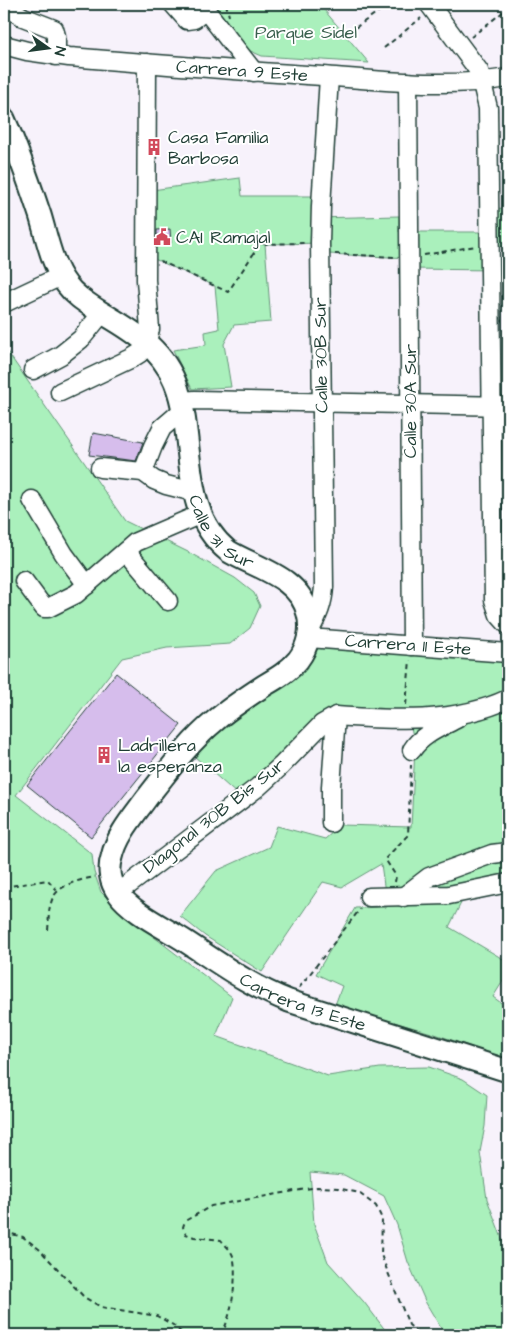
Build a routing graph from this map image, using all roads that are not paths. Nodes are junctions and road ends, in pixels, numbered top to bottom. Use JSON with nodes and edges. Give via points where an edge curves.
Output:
{"nodes":[{"id":1,"x":173,"y":4,"type":"edge"},
{"id":2,"x":4,"y":5,"type":"edge"},
{"id":3,"x":431,"y":6,"type":"edge"},
{"id":4,"x":204,"y":7,"type":"edge"},
{"id":5,"x":4,"y":45,"type":"edge"},
{"id":6,"x":56,"y":56,"type":"junction"},
{"id":7,"x":146,"y":63,"type":"junction"},
{"id":8,"x":254,"y":72,"type":"junction"},
{"id":9,"x":329,"y":77,"type":"junction"},
{"id":10,"x":508,"y":78,"type":"edge"},
{"id":11,"x":408,"y":82,"type":"junction"},
{"id":12,"x":482,"y":82,"type":"junction"},
{"id":13,"x":4,"y":119,"type":"edge"},
{"id":14,"x":9,"y":145,"type":"edge"},
{"id":15,"x":61,"y":276,"type":"junction"},
{"id":16,"x":4,"y":303,"type":"edge"},
{"id":17,"x":102,"y":313,"type":"junction"},
{"id":18,"x":147,"y":342,"type":"junction"},
{"id":19,"x":33,"y":370,"type":"dead end"},
{"id":20,"x":60,"y":392,"type":"dead end"},
{"id":21,"x":322,"y":402,"type":"junction"},
{"id":22,"x":410,"y":404,"type":"junction"},
{"id":23,"x":182,"y":405,"type":"junction"},
{"id":24,"x":500,"y":405,"type":"edge"},
{"id":25,"x":100,"y":468,"type":"dead end"},
{"id":26,"x":143,"y":472,"type":"junction"},
{"id":27,"x":194,"y":492,"type":"junction"},
{"id":28,"x":32,"y":500,"type":"dead end"},
{"id":29,"x":201,"y":514,"type":"junction"},
{"id":30,"x":501,"y":534,"type":"edge"},
{"id":31,"x":126,"y":551,"type":"junction"},
{"id":32,"x":24,"y":581,"type":"dead end"},
{"id":33,"x":87,"y":585,"type":"junction"},
{"id":34,"x":168,"y":601,"type":"dead end"},
{"id":35,"x":508,"y":625,"type":"edge"},
{"id":36,"x":309,"y":634,"type":"junction"},
{"id":37,"x":412,"y":646,"type":"junction"},
{"id":38,"x":508,"y":653,"type":"edge"},
{"id":39,"x":508,"y":699,"type":"edge"},
{"id":40,"x":467,"y":713,"type":"junction"},
{"id":41,"x":336,"y":716,"type":"junction"},
{"id":42,"x":412,"y":750,"type":"road end"},
{"id":43,"x":331,"y":824,"type":"dead end"},
{"id":44,"x":508,"y":852,"type":"edge"},
{"id":45,"x":508,"y":883,"type":"edge"},
{"id":46,"x":114,"y":884,"type":"junction"},
{"id":47,"x":369,"y":897,"type":"road end"},
{"id":48,"x":399,"y":897,"type":"junction"},
{"id":49,"x":508,"y":1071,"type":"edge"}],
"edges":[{"from":1,"to":4,"type":"street","via":[[187,20],[194,19]]},
{"from":2,"to":6,"type":"street","via":[[23,17],[54,29]]},
{"from":3,"to":12,"type":"street","via":[[476,65]]},
{"from":4,"to":8,"type":"street"},
{"from":5,"to":6,"type":"street","name":"Carrera 9 Este"},
{"from":6,"to":7,"type":"street","name":"Carrera 9 Este"},
{"from":7,"to":8,"type":"street","name":"Carrera 9 Este"},
{"from":7,"to":18,"type":"street","via":[[146,280],[150,320]]},
{"from":8,"to":9,"type":"street","name":"Carrera 9 Este"},
{"from":9,"to":11,"type":"street","name":"Carrera 9 Este"},
{"from":9,"to":21,"type":"street","name":"Calle 30B Sur","via":[[320,243]]},
{"from":10,"to":12,"type":"street","name":"Carrera 9 Este"},
{"from":11,"to":12,"type":"street","name":"Carrera 9 Este"},
{"from":11,"to":22,"type":"street","name":"Calle 30A Sur"},
{"from":12,"to":24,"type":"street","via":[[488,108]]},
{"from":13,"to":14,"type":"main road","name":"Calle 31 Sur"},
{"from":14,"to":15,"type":"main road","name":"Calle 31 Sur"},
{"from":15,"to":16,"type":"street"},
{"from":15,"to":17,"type":"main road","name":"Calle 31 Sur","via":[[79,298]]},
{"from":17,"to":18,"type":"main road","name":"Calle 31 Sur"},
{"from":17,"to":19,"type":"street","via":[[81,339]]},
{"from":18,"to":20,"type":"street","via":[[132,358]]},
{"from":18,"to":23,"type":"main road","name":"Calle 31 Sur","via":[[166,363]]},
{"from":21,"to":22,"type":"street"},
{"from":21,"to":23,"type":"street"},
{"from":21,"to":36,"type":"street","name":"Calle 30B Sur","via":[[324,587],[319,614]]},
{"from":22,"to":24,"type":"street"},
{"from":22,"to":37,"type":"street","name":"Calle 30A Sur"},
{"from":23,"to":26,"type":"street","via":[[162,428]]},
{"from":23,"to":27,"type":"main road","name":"Calle 31 Sur"},
{"from":24,"to":30,"type":"street"},
{"from":25,"to":26,"type":"street"},
{"from":26,"to":27,"type":"street","via":[[166,486]]},
{"from":27,"to":29,"type":"main road","name":"Calle 31 Sur"},
{"from":28,"to":33,"type":"street"},
{"from":29,"to":31,"type":"street","via":[[136,542]]},
{"from":29,"to":36,"type":"main road","name":"Calle 31 Sur","via":[[219,544],[283,580],[296,591],[306,605]]},
{"from":30,"to":35,"type":"street","via":[[495,608]]},
{"from":31,"to":33,"type":"street"},
{"from":31,"to":34,"type":"street"},
{"from":32,"to":33,"type":"street","via":[[44,608],[76,594]]},
{"from":36,"to":37,"type":"street","name":"Carrera 11 Este"},
{"from":36,"to":46,"type":"main road","via":[[302,654],[291,667],[227,711],[182,753],[122,833],[112,855]]},
{"from":37,"to":38,"type":"street","name":"Carrera 11 Este"},
{"from":39,"to":40,"type":"street"},
{"from":40,"to":41,"type":"street","via":[[404,720]]},
{"from":40,"to":42,"type":"street","via":[[425,736]]},
{"from":41,"to":43,"type":"street","via":[[330,787]]},
{"from":41,"to":46,"type":"street","name":"Diagonal 30B Bis Sur","via":[[322,724],[263,782]]},
{"from":44,"to":48,"type":"street","via":[[492,854],[429,878]]},
{"from":45,"to":48,"type":"street","via":[[449,895]]},
{"from":46,"to":49,"type":"main road","name":"Carrera 13 Este","via":[[133,908],[245,981],[289,1001]]},
{"from":47,"to":48,"type":"street"}]}
